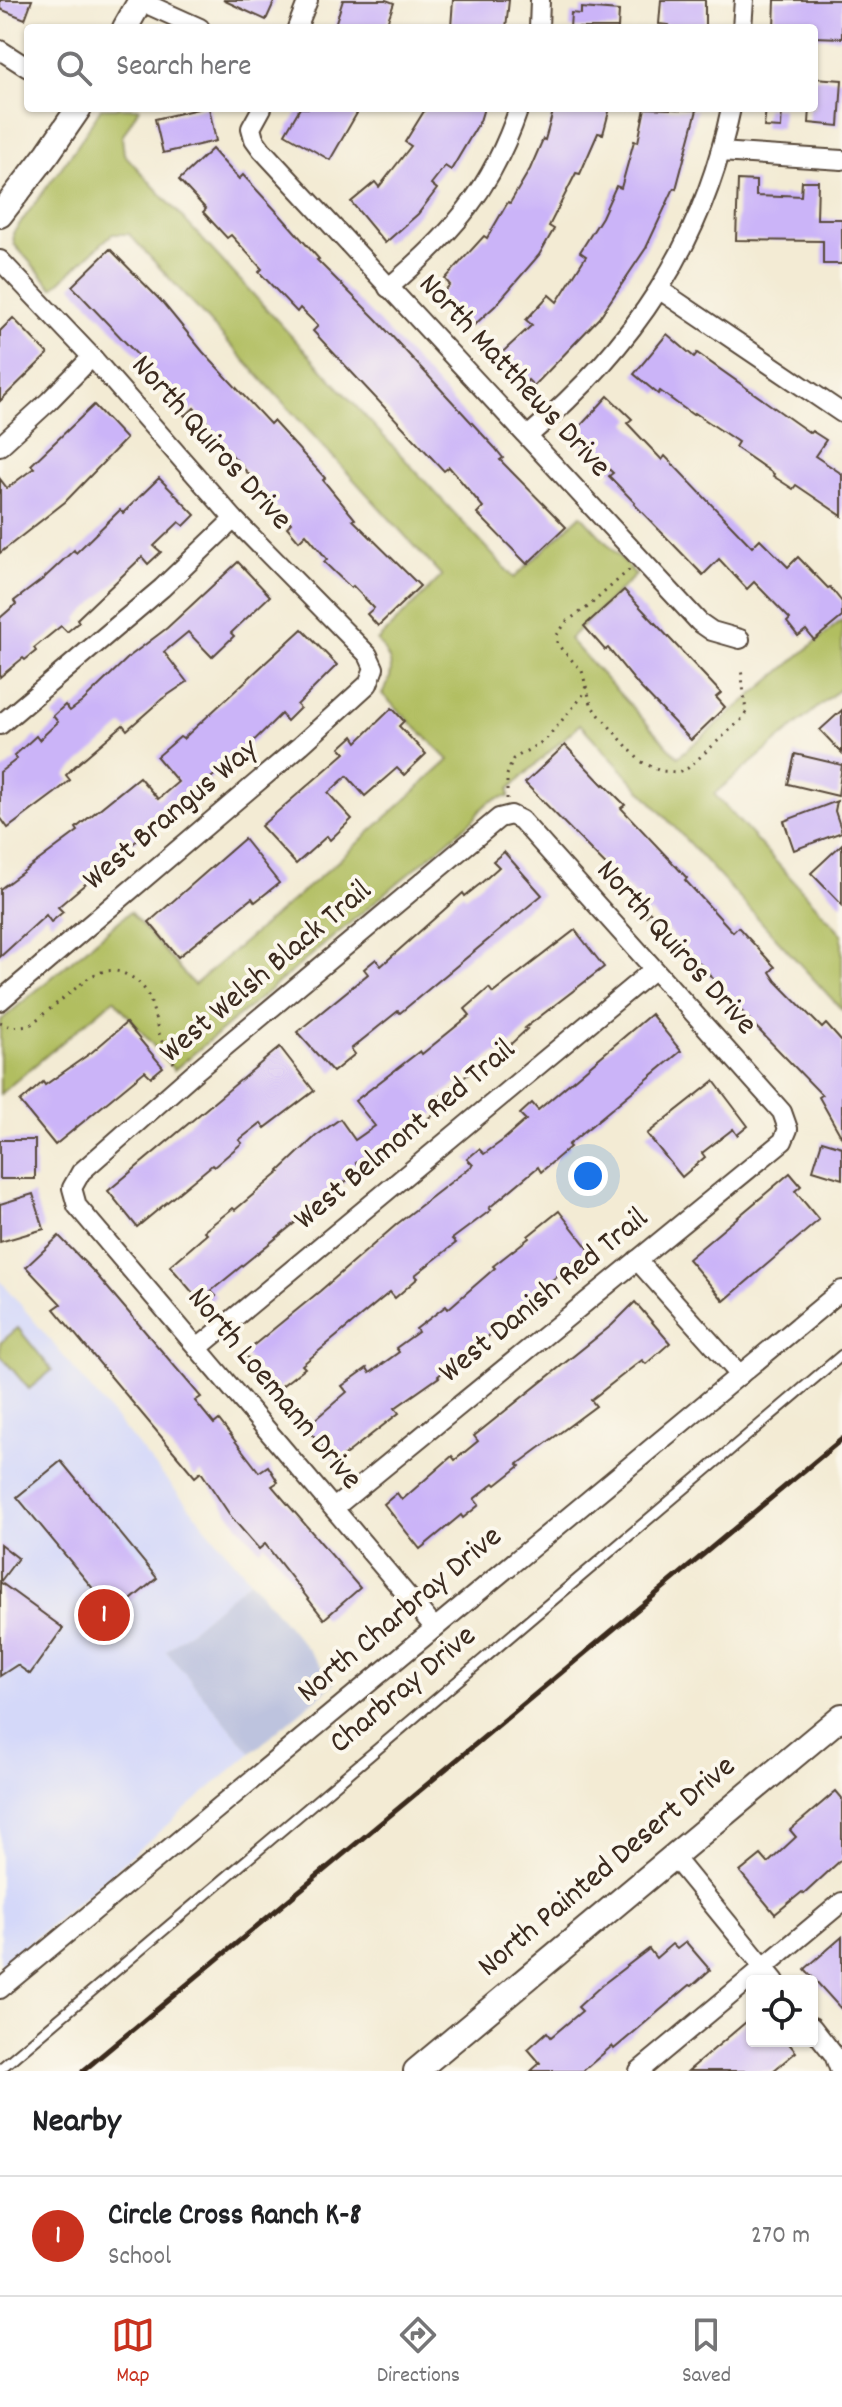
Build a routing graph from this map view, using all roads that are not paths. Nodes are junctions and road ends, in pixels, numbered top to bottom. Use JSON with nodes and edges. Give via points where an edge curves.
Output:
{"nodes":[{"id":1,"x":308,"y":0,"type":"edge"},
{"id":2,"x":540,"y":0,"type":"edge"},
{"id":3,"x":744,"y":0,"type":"edge"},
{"id":4,"x":140,"y":1,"type":"edge"},
{"id":5,"x":127,"y":24,"type":"edge"},
{"id":6,"x":191,"y":24,"type":"edge"},
{"id":7,"x":299,"y":24,"type":"edge"},
{"id":8,"x":539,"y":24,"type":"edge"},
{"id":9,"x":742,"y":24,"type":"edge"},
{"id":10,"x":0,"y":50,"type":"edge"},
{"id":11,"x":24,"y":65,"type":"edge"},
{"id":12,"x":76,"y":112,"type":"edge"},
{"id":13,"x":260,"y":112,"type":"edge"},
{"id":14,"x":518,"y":112,"type":"edge"},
{"id":15,"x":730,"y":112,"type":"edge"},
{"id":16,"x":720,"y":152,"type":"junction"},
{"id":17,"x":842,"y":160,"type":"edge"},
{"id":18,"x":0,"y":215,"type":"edge"},
{"id":19,"x":0,"y":260,"type":"edge"},
{"id":20,"x":388,"y":288,"type":"junction"},
{"id":21,"x":660,"y":290,"type":"junction"},
{"id":22,"x":92,"y":357,"type":"junction"},
{"id":23,"x":842,"y":413,"type":"edge"},
{"id":24,"x":528,"y":436,"type":"junction"},
{"id":25,"x":0,"y":446,"type":"edge"},
{"id":26,"x":234,"y":519,"type":"junction"},
{"id":27,"x":740,"y":639,"type":"dead end"},
{"id":28,"x":374,"y":668,"type":"joint"},
{"id":29,"x":0,"y":725,"type":"edge"},
{"id":30,"x":509,"y":808,"type":"joint"},
{"id":31,"x":653,"y":970,"type":"junction"},
{"id":32,"x":0,"y":1001,"type":"edge"},
{"id":33,"x":788,"y":1129,"type":"joint"},
{"id":34,"x":72,"y":1188,"type":"joint"},
{"id":35,"x":637,"y":1260,"type":"junction"},
{"id":36,"x":842,"y":1290,"type":"edge"},
{"id":37,"x":198,"y":1348,"type":"junction"},
{"id":38,"x":842,"y":1355,"type":"edge"},
{"id":39,"x":740,"y":1375,"type":"junction"},
{"id":40,"x":334,"y":1508,"type":"junction"},
{"id":41,"x":434,"y":1627,"type":"junction"},
{"id":42,"x":842,"y":1716,"type":"edge"},
{"id":43,"x":673,"y":1856,"type":"junction"},
{"id":44,"x":842,"y":1902,"type":"edge"},
{"id":45,"x":769,"y":1974,"type":"edge"},
{"id":46,"x":0,"y":1989,"type":"edge"},
{"id":47,"x":818,"y":2035,"type":"edge"},
{"id":48,"x":0,"y":2069,"type":"edge"},
{"id":49,"x":416,"y":2071,"type":"edge"},
{"id":50,"x":639,"y":2071,"type":"edge"},
{"id":51,"x":840,"y":2071,"type":"edge"}],
"edges":[{"from":1,"to":7,"type":"street"},
{"from":2,"to":8,"type":"street"},
{"from":3,"to":9,"type":"street"},
{"from":4,"to":5,"type":"street"},
{"from":4,"to":6,"type":"street"},
{"from":10,"to":11,"type":"street"},
{"from":12,"to":18,"type":"street"},
{"from":13,"to":20,"type":"street","name":"North Matthews Drive","via":[[251,128],[254,139]]},
{"from":14,"to":20,"type":"street","via":[[489,179],[463,217]]},
{"from":15,"to":16,"type":"street"},
{"from":16,"to":17,"type":"street"},
{"from":16,"to":21,"type":"street","via":[[688,239]]},
{"from":19,"to":22,"type":"street","name":"North Quiros Drive"},
{"from":20,"to":24,"type":"street","name":"North Matthews Drive"},
{"from":21,"to":23,"type":"street"},
{"from":21,"to":24,"type":"street","via":[[610,357]]},
{"from":22,"to":25,"type":"street"},
{"from":22,"to":26,"type":"street","name":"North Quiros Drive"},
{"from":24,"to":27,"type":"street","name":"North Matthews Drive","via":[[699,622]]},
{"from":26,"to":28,"type":"street","name":"North Quiros Drive","via":[[368,655]]},
{"from":26,"to":29,"type":"street","via":[[162,588]]},
{"from":28,"to":32,"type":"street","name":"West Brangus Way","via":[[368,684],[301,745]]},
{"from":30,"to":31,"type":"street","name":"North Quiros Drive"},
{"from":30,"to":34,"type":"street","name":"West Welsh Black Trail","via":[[197,1070],[81,1172]]},
{"from":31,"to":33,"type":"street","name":"North Quiros Drive","via":[[782,1112]]},
{"from":31,"to":37,"type":"street","name":"West Belmont Red Trail"},
{"from":33,"to":35,"type":"street","name":"West Danish Red Trail","via":[[783,1141]]},
{"from":34,"to":37,"type":"street","name":"North Loemann Drive","via":[[77,1206]]},
{"from":35,"to":39,"type":"street"},
{"from":35,"to":40,"type":"street","name":"West Danish Red Trail"},
{"from":36,"to":39,"type":"street","name":"North Charbray Drive"},
{"from":37,"to":40,"type":"street","name":"North Loemann Drive"},
{"from":38,"to":48,"type":"lane","name":"Charbray Drive"},
{"from":39,"to":41,"type":"street","name":"North Charbray Drive"},
{"from":40,"to":41,"type":"street","name":"North Loemann Drive"},
{"from":41,"to":46,"type":"street","name":"North Charbray Drive"},
{"from":42,"to":43,"type":"street","name":"North Painted Desert Drive"},
{"from":43,"to":45,"type":"street"},
{"from":43,"to":49,"type":"street","name":"North Painted Desert Drive"},
{"from":44,"to":45,"type":"street"},
{"from":45,"to":50,"type":"street"},
{"from":47,"to":51,"type":"street"}]}
